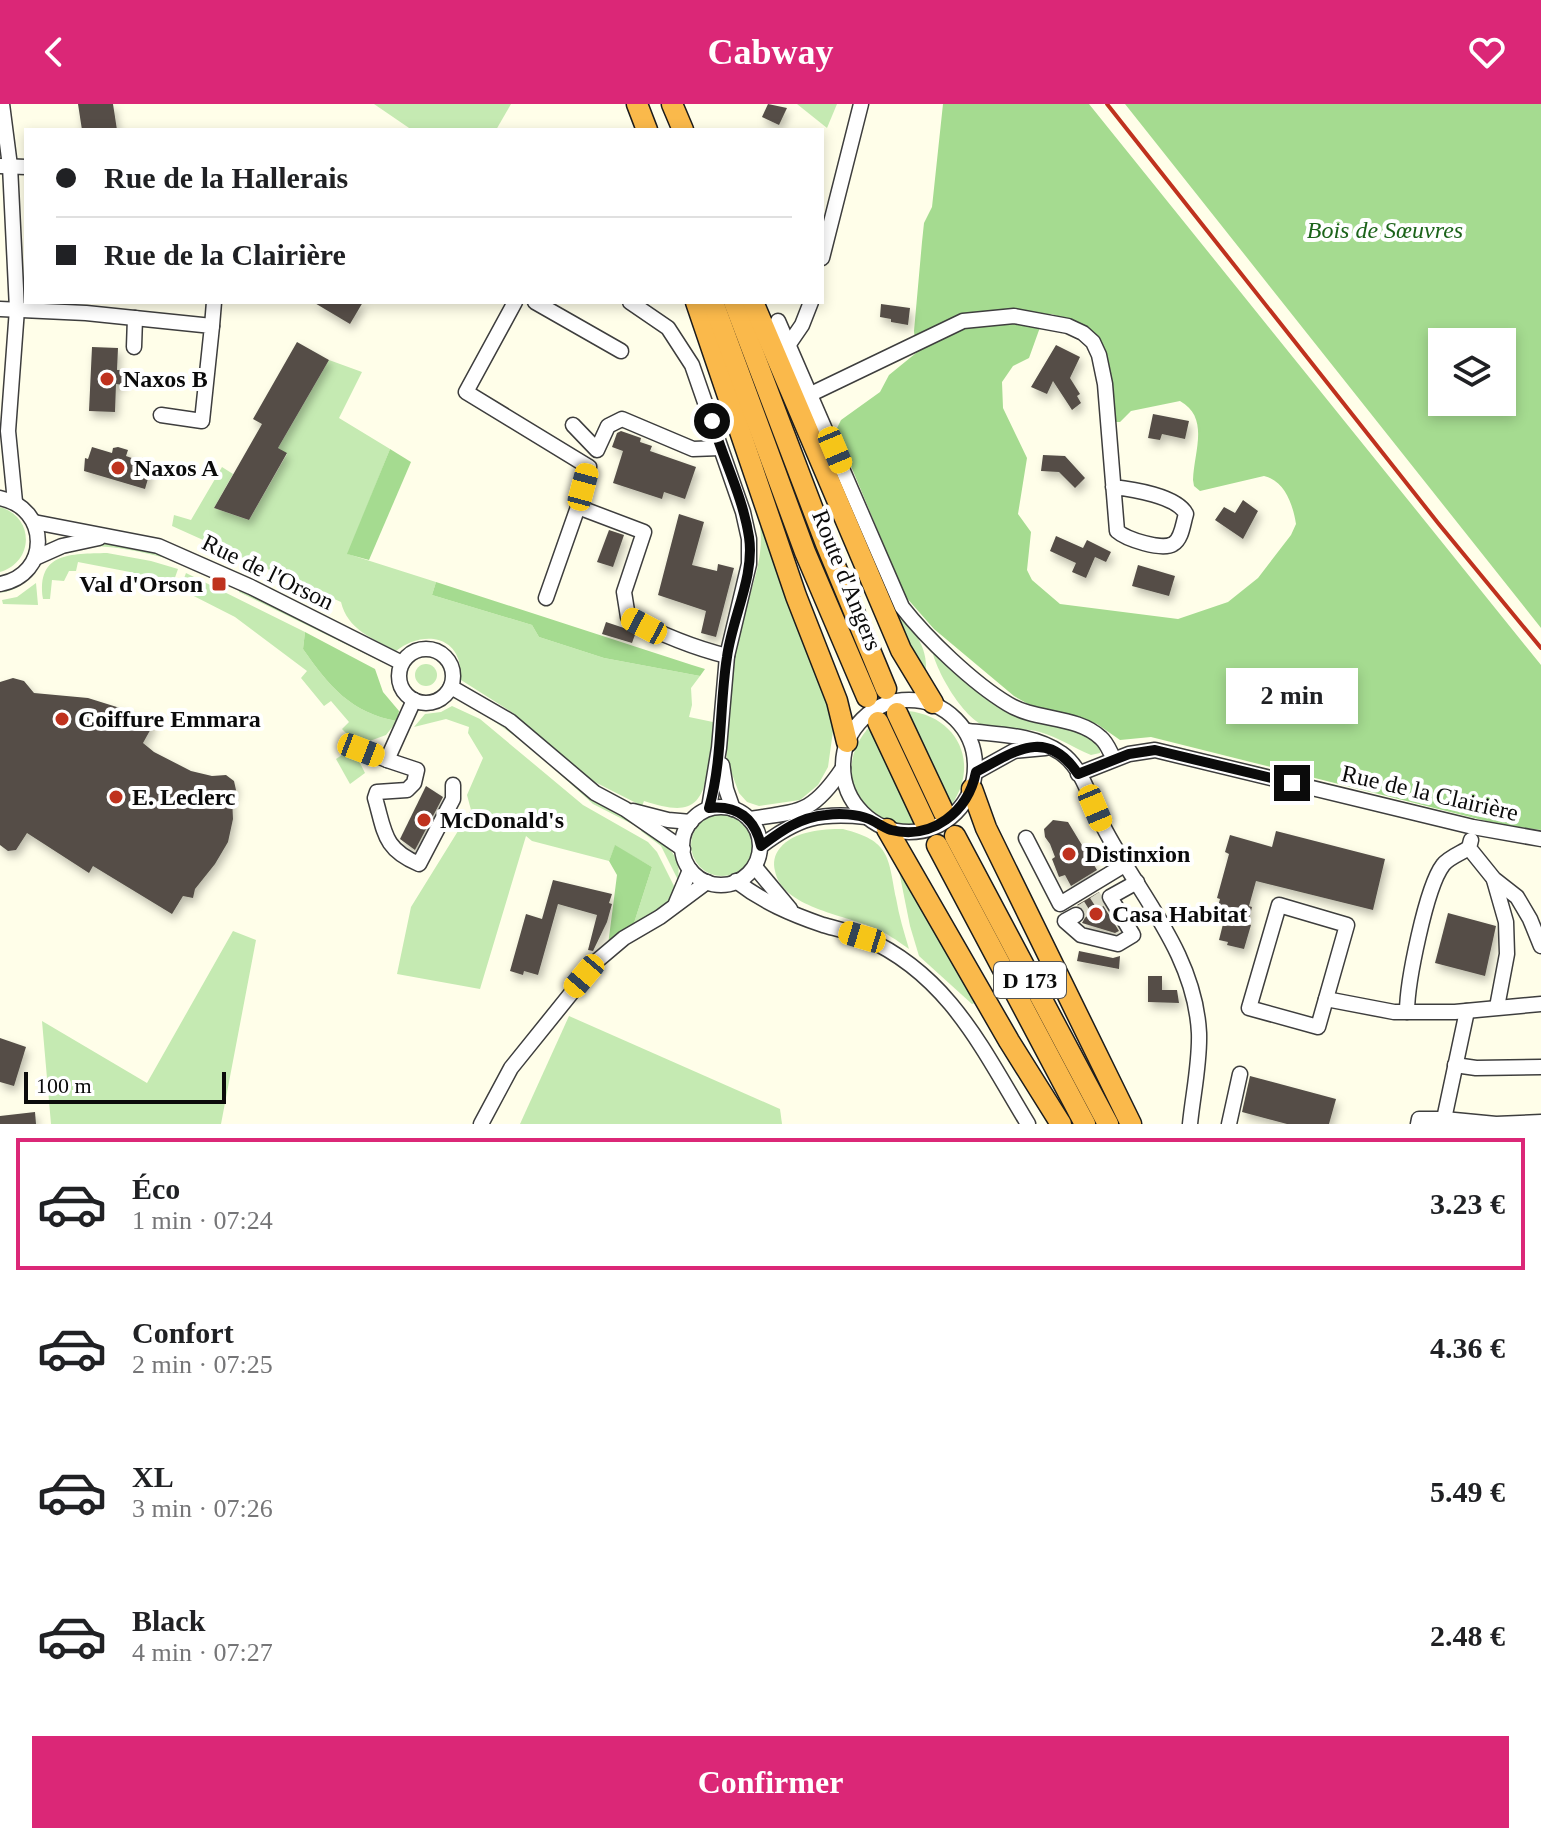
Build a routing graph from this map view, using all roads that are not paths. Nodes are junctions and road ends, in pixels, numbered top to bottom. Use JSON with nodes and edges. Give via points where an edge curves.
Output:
{"nodes":[{"id":1,"x":2,"y":104,"type":"edge"},
{"id":2,"x":637,"y":104,"type":"edge"},
{"id":3,"x":660,"y":104,"type":"edge"},
{"id":4,"x":672,"y":104,"type":"edge"},
{"id":5,"x":861,"y":104,"type":"edge"},
{"id":6,"x":646,"y":128,"type":"edge"},
{"id":7,"x":669,"y":128,"type":"edge"},
{"id":8,"x":682,"y":128,"type":"edge"},
{"id":9,"x":5,"y":166,"type":"edge"},
{"id":10,"x":824,"y":250,"type":"edge"},
{"id":11,"x":214,"y":304,"type":"edge"},
{"id":12,"x":514,"y":304,"type":"edge"},
{"id":13,"x":539,"y":304,"type":"edge"},
{"id":14,"x":633,"y":304,"type":"edge"},
{"id":15,"x":697,"y":304,"type":"edge"},
{"id":16,"x":714,"y":304,"type":"edge"},
{"id":17,"x":735,"y":304,"type":"edge"},
{"id":18,"x":754,"y":304,"type":"edge"},
{"id":19,"x":810,"y":304,"type":"edge"},
{"id":20,"x":0,"y":309,"type":"edge"},
{"id":21,"x":17,"y":309,"type":"junction"},
{"id":22,"x":135,"y":318,"type":"junction"},
{"id":23,"x":778,"y":321,"type":"dead end"},
{"id":24,"x":212,"y":326,"type":"junction"},
{"id":25,"x":789,"y":344,"type":"junction"},
{"id":26,"x":134,"y":347,"type":"dead end"},
{"id":27,"x":621,"y":351,"type":"dead end"},
{"id":28,"x":811,"y":394,"type":"junction"},
{"id":29,"x":161,"y":415,"type":"dead end"},
{"id":30,"x":573,"y":425,"type":"dead end"},
{"id":31,"x":8,"y":431,"type":"junction"},
{"id":32,"x":720,"y":448,"type":"junction"},
{"id":33,"x":0,"y":453,"type":"edge"},
{"id":34,"x":1113,"y":487,"type":"junction"},
{"id":35,"x":7,"y":500,"type":"edge"},
{"id":36,"x":578,"y":507,"type":"junction"},
{"id":37,"x":34,"y":522,"type":"junction"},
{"id":38,"x":109,"y":536,"type":"junction"},
{"id":39,"x":35,"y":558,"type":"junction"},
{"id":40,"x":0,"y":584,"type":"edge"},
{"id":41,"x":546,"y":598,"type":"dead end"},
{"id":42,"x":727,"y":656,"type":"junction"},
{"id":43,"x":402,"y":663,"type":"junction"},
{"id":44,"x":451,"y":687,"type":"junction"},
{"id":45,"x":414,"y":700,"type":"junction"},
{"id":46,"x":933,"y":703,"type":"junction"},
{"id":47,"x":897,"y":713,"type":"dead end"},
{"id":48,"x":878,"y":722,"type":"dead end"},
{"id":49,"x":968,"y":731,"type":"junction"},
{"id":50,"x":847,"y":742,"type":"junction"},
{"id":51,"x":355,"y":747,"type":"dead end"},
{"id":52,"x":719,"y":748,"type":"junction"},
{"id":53,"x":1051,"y":748,"type":"junction"},
{"id":54,"x":1114,"y":759,"type":"junction"},
{"id":55,"x":387,"y":760,"type":"junction"},
{"id":56,"x":843,"y":768,"type":"junction"},
{"id":57,"x":1078,"y":774,"type":"junction"},
{"id":58,"x":974,"y":781,"type":"junction"},
{"id":59,"x":453,"y":785,"type":"dead end"},
{"id":60,"x":709,"y":808,"type":"junction"},
{"id":61,"x":625,"y":809,"type":"junction"},
{"id":62,"x":733,"y":809,"type":"junction"},
{"id":63,"x":866,"y":817,"type":"junction"},
{"id":64,"x":749,"y":819,"type":"junction"},
{"id":65,"x":691,"y":822,"type":"junction"},
{"id":66,"x":1473,"y":827,"type":"junction"},
{"id":67,"x":887,"y":829,"type":"junction"},
{"id":68,"x":1026,"y":838,"type":"dead end"},
{"id":69,"x":1541,"y":839,"type":"edge"},
{"id":70,"x":761,"y":846,"type":"junction"},
{"id":71,"x":1469,"y":848,"type":"junction"},
{"id":72,"x":683,"y":849,"type":"junction"},
{"id":73,"x":1126,"y":864,"type":"junction"},
{"id":74,"x":755,"y":867,"type":"junction"},
{"id":75,"x":690,"y":870,"type":"junction"},
{"id":76,"x":1494,"y":879,"type":"junction"},
{"id":77,"x":736,"y":881,"type":"junction"},
{"id":78,"x":707,"y":882,"type":"junction"},
{"id":79,"x":1137,"y":882,"type":"junction"},
{"id":80,"x":676,"y":903,"type":"junction"},
{"id":81,"x":796,"y":915,"type":"junction"},
{"id":82,"x":1076,"y":915,"type":"dead end"},
{"id":83,"x":1541,"y":946,"type":"edge"},
{"id":84,"x":1326,"y":999,"type":"junction"},
{"id":85,"x":1541,"y":1004,"type":"edge"},
{"id":86,"x":1497,"y":1007,"type":"junction"},
{"id":87,"x":1467,"y":1011,"type":"junction"},
{"id":88,"x":1407,"y":1012,"type":"junction"},
{"id":89,"x":1455,"y":1065,"type":"junction"},
{"id":90,"x":1541,"y":1067,"type":"edge"},
{"id":91,"x":1240,"y":1074,"type":"dead end"},
{"id":92,"x":1444,"y":1119,"type":"junction"},
{"id":93,"x":1541,"y":1122,"type":"edge"},
{"id":94,"x":481,"y":1124,"type":"edge"},
{"id":95,"x":1028,"y":1124,"type":"edge"},
{"id":96,"x":1061,"y":1124,"type":"edge"},
{"id":97,"x":1085,"y":1124,"type":"edge"},
{"id":98,"x":1108,"y":1124,"type":"edge"},
{"id":99,"x":1131,"y":1124,"type":"edge"},
{"id":100,"x":1190,"y":1124,"type":"edge"},
{"id":101,"x":1229,"y":1124,"type":"edge"},
{"id":102,"x":1418,"y":1124,"type":"edge"}],
"edges":[{"from":1,"to":9,"type":"street"},
{"from":2,"to":6,"type":"highway"},
{"from":3,"to":7,"type":"highway"},
{"from":4,"to":8,"type":"highway"},
{"from":5,"to":10,"type":"street"},
{"from":9,"to":21,"type":"street"},
{"from":11,"to":24,"type":"street"},
{"from":12,"to":36,"type":"street","via":[[466,392],[589,467]]},
{"from":13,"to":27,"type":"street"},
{"from":14,"to":32,"type":"street","via":[[668,328],[681,347]]},
{"from":15,"to":50,"type":"highway"},
{"from":16,"to":17,"type":"highway","name":"Route d'Angers","via":[[805,552],[877,693]]},
{"from":18,"to":46,"type":"highway","via":[[901,650]]},
{"from":19,"to":25,"type":"street"},
{"from":20,"to":21,"type":"street"},
{"from":21,"to":22,"type":"street"},
{"from":21,"to":31,"type":"street"},
{"from":22,"to":24,"type":"street"},
{"from":22,"to":26,"type":"street"},
{"from":23,"to":25,"type":"street"},
{"from":24,"to":29,"type":"street","via":[[202,421]]},
{"from":25,"to":28,"type":"street"},
{"from":28,"to":34,"type":"street","via":[[963,321],[1014,316],[1068,326],[1093,342],[1099,355]]},
{"from":28,"to":54,"type":"street","via":[[893,590],[911,618],[1002,701],[1028,714],[1091,731]]},
{"from":30,"to":32,"type":"street","via":[[597,450],[608,426],[622,419],[693,449]]},
{"from":31,"to":33,"type":"street"},
{"from":31,"to":35,"type":"street"},
{"from":32,"to":42,"type":"street","via":[[749,539],[749,564]]},
{"from":34,"to":34,"type":"street","via":[[1114,524],[1121,535],[1163,546],[1176,542],[1186,514],[1179,504]]},
{"from":35,"to":37,"type":"street"},
{"from":36,"to":41,"type":"street"},
{"from":36,"to":42,"type":"street","via":[[644,532],[624,592],[628,617],[661,635]]},
{"from":37,"to":38,"type":"street","name":"Rue de l'Orson"},
{"from":37,"to":39,"type":"street"},
{"from":38,"to":39,"type":"street","name":"Rue de l'Orson"},
{"from":38,"to":43,"type":"street","name":"Rue de l'Orson","via":[[189,559]]},
{"from":39,"to":40,"type":"street","name":"Rue de l'Orson","via":[[17,578]]},
{"from":42,"to":52,"type":"street"},
{"from":43,"to":44,"type":"street","via":[[418,650],[438,651],[452,667]]},
{"from":43,"to":45,"type":"street","via":[[400,684]]},
{"from":44,"to":45,"type":"street","via":[[435,701]]},
{"from":44,"to":61,"type":"street","via":[[510,721],[595,793]]},
{"from":45,"to":55,"type":"street"},
{"from":46,"to":49,"type":"street"},
{"from":46,"to":50,"type":"street","via":[[889,702],[855,727]]},
{"from":47,"to":48,"type":"highway","via":[[934,817]]},
{"from":49,"to":53,"type":"street","via":[[1034,739]]},
{"from":49,"to":58,"type":"street"},
{"from":50,"to":56,"type":"street"},
{"from":51,"to":55,"type":"street"},
{"from":52,"to":60,"type":"street"},
{"from":52,"to":62,"type":"street"},
{"from":53,"to":57,"type":"street"},
{"from":53,"to":58,"type":"street","via":[[1014,751]]},
{"from":54,"to":57,"type":"street","name":"Rue de la Clairière"},
{"from":54,"to":66,"type":"street","name":"Rue de la Clairière","via":[[1143,750],[1172,753]]},
{"from":55,"to":59,"type":"street","via":[[417,770],[407,790],[377,792],[375,798],[389,845],[419,864],[453,799]]},
{"from":56,"to":63,"type":"street","via":[[849,794]]},
{"from":56,"to":64,"type":"street","via":[[813,805]]},
{"from":57,"to":73,"type":"street"},
{"from":58,"to":67,"type":"street","via":[[964,803],[937,826],[906,832]]},
{"from":58,"to":99,"type":"highway","via":[[986,828]]},
{"from":60,"to":62,"type":"street"},
{"from":60,"to":65,"type":"street"},
{"from":61,"to":65,"type":"street"},
{"from":61,"to":72,"type":"street"},
{"from":62,"to":64,"type":"street"},
{"from":63,"to":67,"type":"street"},
{"from":63,"to":70,"type":"street","via":[[829,814],[803,819]]},
{"from":64,"to":70,"type":"street"},
{"from":65,"to":72,"type":"street"},
{"from":66,"to":69,"type":"street","name":"Rue de la Clairière"},
{"from":66,"to":71,"type":"street"},
{"from":67,"to":96,"type":"highway"},
{"from":68,"to":73,"type":"street","via":[[1060,904]]},
{"from":70,"to":74,"type":"street"},
{"from":71,"to":76,"type":"street"},
{"from":71,"to":88,"type":"street","via":[[1443,863],[1432,888],[1407,986]]},
{"from":72,"to":75,"type":"street"},
{"from":73,"to":79,"type":"street"},
{"from":74,"to":77,"type":"street"},
{"from":74,"to":81,"type":"street"},
{"from":75,"to":78,"type":"street"},
{"from":75,"to":80,"type":"street"},
{"from":76,"to":83,"type":"street","via":[[1517,897]]},
{"from":76,"to":86,"type":"street","via":[[1506,922],[1507,954]]},
{"from":77,"to":78,"type":"street"},
{"from":77,"to":81,"type":"street"},
{"from":78,"to":80,"type":"street"},
{"from":79,"to":82,"type":"street","via":[[1106,898],[1133,935],[1118,944],[1081,935],[1065,921]]},
{"from":79,"to":100,"type":"street","via":[[1192,989],[1199,1034]]},
{"from":80,"to":94,"type":"street","via":[[598,960],[511,1068]]},
{"from":81,"to":95,"type":"street","via":[[887,949],[925,978],[972,1029]]},
{"from":84,"to":84,"type":"street","via":[[1347,925],[1279,905],[1249,1008],[1318,1027]]},
{"from":84,"to":88,"type":"street"},
{"from":85,"to":86,"type":"street"},
{"from":86,"to":87,"type":"street"},
{"from":87,"to":88,"type":"street"},
{"from":87,"to":89,"type":"street"},
{"from":89,"to":90,"type":"street"},
{"from":89,"to":92,"type":"street"},
{"from":91,"to":101,"type":"street"},
{"from":92,"to":93,"type":"street"},
{"from":92,"to":102,"type":"street","via":[[1419,1119]]},
{"from":97,"to":98,"type":"highway","number":"D 173","via":[[946,840]]}]}
